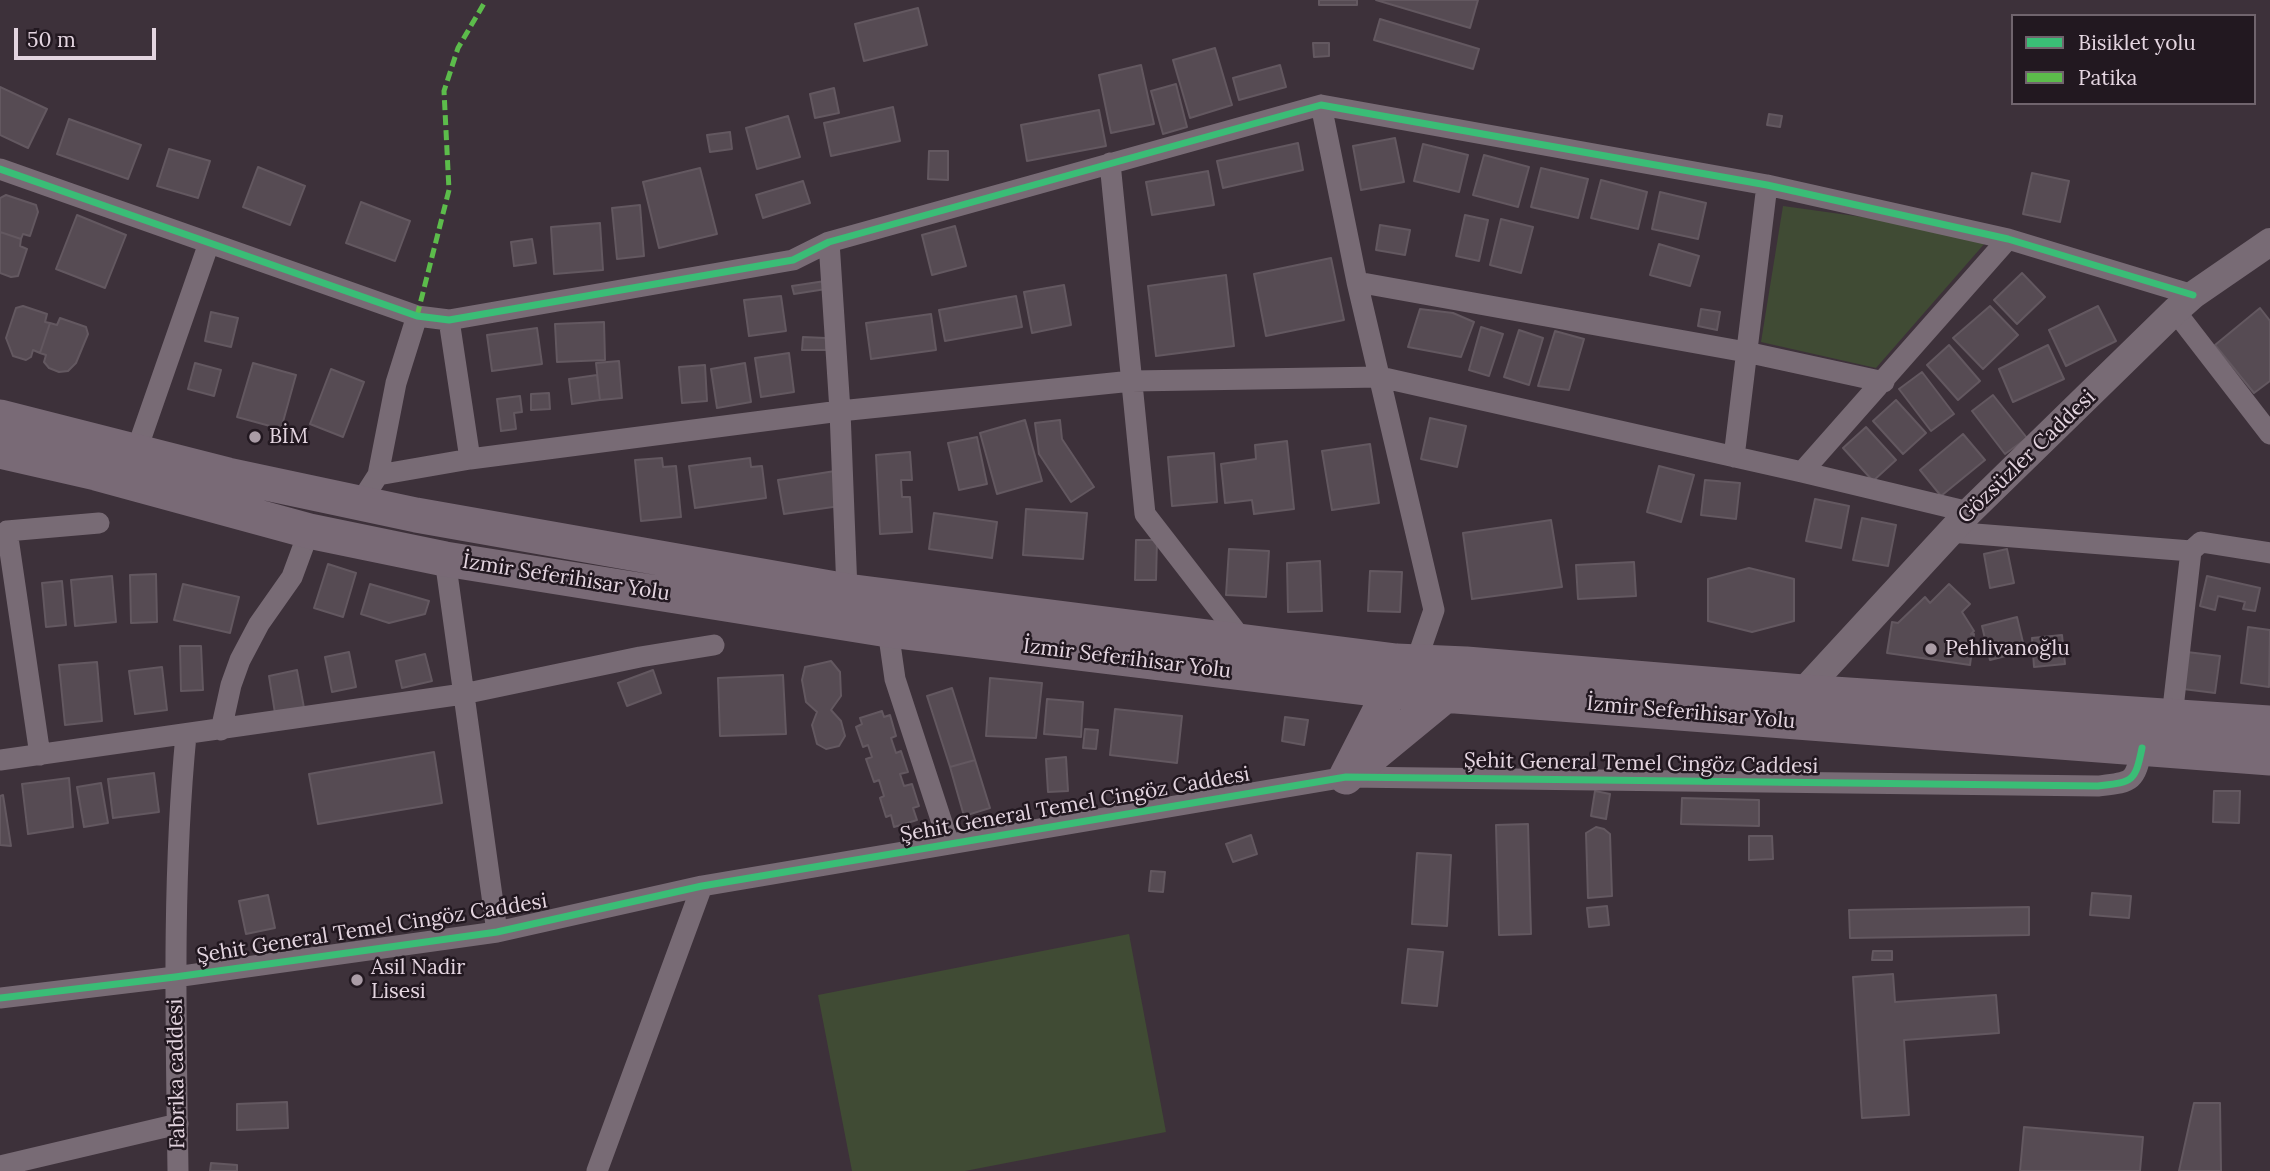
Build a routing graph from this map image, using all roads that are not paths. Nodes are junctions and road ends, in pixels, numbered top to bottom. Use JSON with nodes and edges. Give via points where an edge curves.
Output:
{"nodes":[{"id":1,"x":1321,"y":105,"type":"junction"},
{"id":2,"x":1110,"y":163,"type":"junction"},
{"id":3,"x":0,"y":169,"type":"edge"},
{"id":4,"x":1767,"y":185,"type":"junction"},
{"id":5,"x":2008,"y":239,"type":"junction"},
{"id":6,"x":828,"y":242,"type":"junction"},
{"id":7,"x":2270,"y":242,"type":"edge"},
{"id":8,"x":209,"y":243,"type":"junction"},
{"id":9,"x":1357,"y":282,"type":"junction"},
{"id":10,"x":2184,"y":303,"type":"junction"},
{"id":11,"x":417,"y":316,"type":"junction"},
{"id":12,"x":449,"y":320,"type":"junction"},
{"id":13,"x":1746,"y":352,"type":"junction"},
{"id":14,"x":1380,"y":377,"type":"junction"},
{"id":15,"x":1132,"y":381,"type":"junction"},
{"id":16,"x":1884,"y":382,"type":"junction"},
{"id":17,"x":840,"y":411,"type":"junction"},
{"id":18,"x":0,"y":416,"type":"edge"},
{"id":19,"x":2270,"y":434,"type":"edge"},
{"id":20,"x":0,"y":451,"type":"edge"},
{"id":21,"x":136,"y":452,"type":"junction"},
{"id":22,"x":1734,"y":457,"type":"junction"},
{"id":23,"x":470,"y":459,"type":"junction"},
{"id":24,"x":1802,"y":472,"type":"junction"},
{"id":25,"x":369,"y":489,"type":"junction"},
{"id":26,"x":1959,"y":522,"type":"junction"},
{"id":27,"x":99,"y":523,"type":"dead end"},
{"id":28,"x":309,"y":531,"type":"junction"},
{"id":29,"x":2190,"y":551,"type":"junction"},
{"id":30,"x":2270,"y":553,"type":"edge"},
{"id":31,"x":445,"y":559,"type":"junction"},
{"id":32,"x":847,"y":592,"type":"junction"},
{"id":33,"x":888,"y":630,"type":"junction"},
{"id":34,"x":1244,"y":642,"type":"junction"},
{"id":35,"x":714,"y":645,"type":"dead end"},
{"id":36,"x":1416,"y":662,"type":"junction"},
{"id":37,"x":1328,"y":684,"type":"junction"},
{"id":38,"x":1390,"y":691,"type":"junction"},
{"id":39,"x":1803,"y":692,"type":"junction"},
{"id":40,"x":463,"y":694,"type":"junction"},
{"id":41,"x":1447,"y":694,"type":"junction"},
{"id":42,"x":2172,"y":717,"type":"junction"},
{"id":43,"x":2270,"y":723,"type":"edge"},
{"id":44,"x":221,"y":730,"type":"junction"},
{"id":45,"x":186,"y":735,"type":"junction"},
{"id":46,"x":2142,"y":748,"type":"junction"},
{"id":47,"x":40,"y":755,"type":"junction"},
{"id":48,"x":2270,"y":758,"type":"edge"},
{"id":49,"x":0,"y":760,"type":"edge"},
{"id":50,"x":1351,"y":767,"type":"junction"},
{"id":51,"x":950,"y":844,"type":"junction"},
{"id":52,"x":702,"y":886,"type":"junction"},
{"id":53,"x":497,"y":932,"type":"junction"},
{"id":54,"x":175,"y":977,"type":"junction"},
{"id":55,"x":0,"y":998,"type":"edge"},
{"id":56,"x":178,"y":1124,"type":"junction"},
{"id":57,"x":0,"y":1166,"type":"edge"},
{"id":58,"x":178,"y":1171,"type":"edge"},
{"id":59,"x":597,"y":1171,"type":"edge"}],
"edges":[{"from":1,"to":2,"type":"street"},
{"from":1,"to":4,"type":"street"},
{"from":1,"to":9,"type":"street"},
{"from":2,"to":6,"type":"street"},
{"from":2,"to":15,"type":"street"},
{"from":3,"to":8,"type":"street"},
{"from":4,"to":5,"type":"street"},
{"from":4,"to":13,"type":"street"},
{"from":5,"to":10,"type":"street"},
{"from":5,"to":16,"type":"street"},
{"from":6,"to":12,"type":"street","via":[[793,260]]},
{"from":6,"to":17,"type":"street"},
{"from":7,"to":10,"type":"street","name":"Gözsüzler Caddesi"},
{"from":8,"to":11,"type":"street"},
{"from":8,"to":21,"type":"street"},
{"from":9,"to":13,"type":"street"},
{"from":9,"to":14,"type":"street"},
{"from":10,"to":19,"type":"street"},
{"from":10,"to":26,"type":"street","name":"Gözsüzler Caddesi"},
{"from":11,"to":12,"type":"street"},
{"from":11,"to":25,"type":"street"},
{"from":12,"to":23,"type":"street"},
{"from":13,"to":16,"type":"street"},
{"from":13,"to":22,"type":"street"},
{"from":14,"to":15,"type":"street"},
{"from":14,"to":22,"type":"street"},
{"from":14,"to":36,"type":"street","via":[[1434,610]]},
{"from":15,"to":17,"type":"street"},
{"from":15,"to":34,"type":"street","via":[[1145,514]]},
{"from":16,"to":24,"type":"street"},
{"from":17,"to":23,"type":"street"},
{"from":17,"to":32,"type":"street"},
{"from":18,"to":21,"type":"main road","name":"İzmir Seferihisar Yolu"},
{"from":20,"to":28,"type":"main road","name":"İzmir Seferihisar Yolu"},
{"from":21,"to":25,"type":"main road","name":"İzmir Seferihisar Yolu","via":[[228,475]]},
{"from":22,"to":24,"type":"street"},
{"from":23,"to":25,"type":"street"},
{"from":24,"to":26,"type":"street"},
{"from":25,"to":32,"type":"main road","name":"İzmir Seferihisar Yolu"},
{"from":26,"to":29,"type":"street"},
{"from":26,"to":39,"type":"street","name":"Gözsüzler Caddesi"},
{"from":27,"to":47,"type":"street","via":[[7,531]]},
{"from":28,"to":31,"type":"main road","name":"İzmir Seferihisar Yolu"},
{"from":28,"to":44,"type":"street","via":[[292,577],[240,660]]},
{"from":29,"to":30,"type":"street","via":[[2201,542]]},
{"from":29,"to":42,"type":"street"},
{"from":31,"to":33,"type":"main road","name":"İzmir Seferihisar Yolu"},
{"from":31,"to":40,"type":"street"},
{"from":32,"to":34,"type":"main road","name":"İzmir Seferihisar Yolu"},
{"from":33,"to":37,"type":"main road","name":"İzmir Seferihisar Yolu"},
{"from":33,"to":51,"type":"street","via":[[895,679]]},
{"from":34,"to":36,"type":"main road","name":"İzmir Seferihisar Yolu"},
{"from":35,"to":40,"type":"street"},
{"from":36,"to":38,"type":"main road"},
{"from":36,"to":39,"type":"main road","name":"İzmir Seferihisar Yolu"},
{"from":37,"to":38,"type":"main road","name":"İzmir Seferihisar Yolu"},
{"from":37,"to":50,"type":"main road","via":[[1347,699],[1356,733]]},
{"from":38,"to":41,"type":"main road","name":"İzmir Seferihisar Yolu"},
{"from":38,"to":50,"type":"main road"},
{"from":39,"to":42,"type":"main road","name":"İzmir Seferihisar Yolu"},
{"from":40,"to":44,"type":"street"},
{"from":40,"to":53,"type":"street"},
{"from":41,"to":46,"type":"main road","name":"İzmir Seferihisar Yolu"},
{"from":41,"to":50,"type":"main road"},
{"from":42,"to":43,"type":"main road","name":"İzmir Seferihisar Yolu"},
{"from":44,"to":45,"type":"street"},
{"from":45,"to":47,"type":"street"},
{"from":45,"to":54,"type":"street","name":"Fabrika caddesi"},
{"from":46,"to":48,"type":"main road","name":"İzmir Seferihisar Yolu"},
{"from":46,"to":50,"type":"street","name":"Şehit General Temel Cingöz Caddesi","via":[[2138,772],[2125,783],[2098,786]]},
{"from":47,"to":49,"type":"street"},
{"from":50,"to":51,"type":"street","name":"Şehit General Temel Cingöz Caddesi"},
{"from":51,"to":52,"type":"street","name":"Şehit General Temel Cingöz Caddesi"},
{"from":52,"to":53,"type":"street","name":"Şehit General Temel Cingöz Caddesi"},
{"from":52,"to":59,"type":"street"},
{"from":53,"to":54,"type":"street","name":"Şehit General Temel Cingöz Caddesi"},
{"from":54,"to":55,"type":"street","name":"Şehit General Temel Cingöz Caddesi"},
{"from":54,"to":56,"type":"street","name":"Fabrika caddesi"},
{"from":56,"to":57,"type":"street"},
{"from":56,"to":58,"type":"street","name":"Fabrika caddesi"}]}
